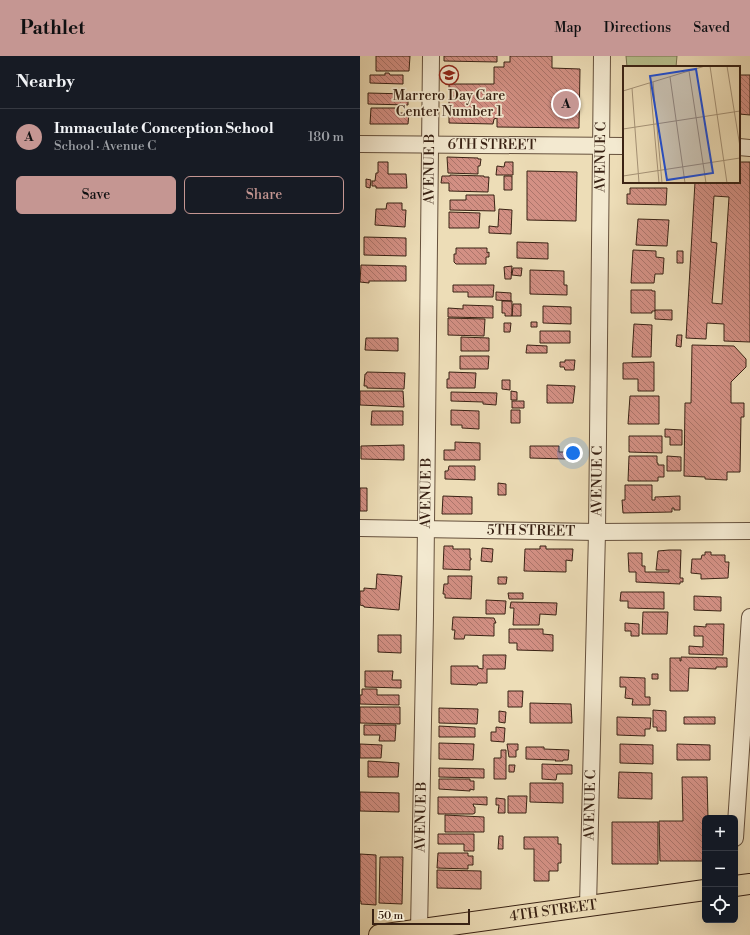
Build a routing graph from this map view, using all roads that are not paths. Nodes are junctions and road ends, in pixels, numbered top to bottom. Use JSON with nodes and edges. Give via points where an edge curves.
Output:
{"nodes":[{"id":1,"x":432,"y":56,"type":"edge"},
{"id":2,"x":602,"y":56,"type":"edge"},
{"id":3,"x":360,"y":144,"type":"edge"},
{"id":4,"x":430,"y":144,"type":"junction"},
{"id":5,"x":602,"y":145,"type":"junction"},
{"id":6,"x":623,"y":146,"type":"edge"},
{"id":7,"x":740,"y":147,"type":"edge"},
{"id":8,"x":750,"y":148,"type":"edge"},
{"id":9,"x":360,"y":528,"type":"edge"},
{"id":10,"x":426,"y":529,"type":"junction"},
{"id":11,"x":750,"y":531,"type":"edge"},
{"id":12,"x":597,"y":532,"type":"junction"},
{"id":13,"x":750,"y":617,"type":"edge"},
{"id":14,"x":737,"y":815,"type":"edge"},
{"id":15,"x":750,"y":884,"type":"edge"},
{"id":16,"x":738,"y":886,"type":"edge"},
{"id":17,"x":702,"y":890,"type":"edge"},
{"id":18,"x":588,"y":906,"type":"junction"},
{"id":19,"x":419,"y":930,"type":"junction"},
{"id":20,"x":379,"y":935,"type":"edge"}],
"edges":[{"from":1,"to":4,"type":"street","name":"AVENUE B"},
{"from":2,"to":5,"type":"street","name":"AVENUE C"},
{"from":3,"to":4,"type":"street","name":"6TH STREET"},
{"from":4,"to":5,"type":"street","name":"6TH STREET"},
{"from":4,"to":10,"type":"street","name":"AVENUE B"},
{"from":5,"to":6,"type":"street","name":"6TH STREET"},
{"from":5,"to":12,"type":"street","name":"AVENUE C"},
{"from":7,"to":8,"type":"street"},
{"from":9,"to":10,"type":"street","name":"5TH STREET"},
{"from":10,"to":12,"type":"street","name":"5TH STREET"},
{"from":10,"to":19,"type":"street","name":"AVENUE B"},
{"from":11,"to":12,"type":"street","name":"5TH STREET"},
{"from":12,"to":18,"type":"street","name":"AVENUE C"},
{"from":13,"to":14,"type":"street"},
{"from":15,"to":16,"type":"main road"},
{"from":17,"to":18,"type":"main road","name":"4TH STREET"},
{"from":18,"to":19,"type":"main road","name":"4TH STREET"},
{"from":19,"to":20,"type":"main road","name":"4TH STREET"}]}
